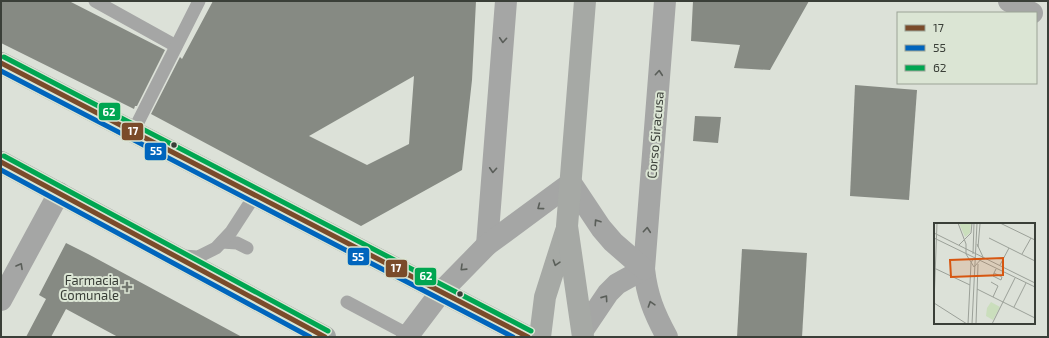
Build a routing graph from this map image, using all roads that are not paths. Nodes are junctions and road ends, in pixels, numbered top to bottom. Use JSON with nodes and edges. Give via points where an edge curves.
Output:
{"nodes":[{"id":1,"x":95,"y":1,"type":"edge"},
{"id":2,"x":199,"y":1,"type":"edge"},
{"id":3,"x":506,"y":1,"type":"edge"},
{"id":4,"x":586,"y":1,"type":"edge"},
{"id":5,"x":665,"y":1,"type":"edge"},
{"id":6,"x":1009,"y":1,"type":"edge"},
{"id":7,"x":1030,"y":12,"type":"edge"},
{"id":8,"x":1037,"y":16,"type":"edge"},
{"id":9,"x":1048,"y":21,"type":"edge"},
{"id":10,"x":176,"y":46,"type":"junction"},
{"id":11,"x":1,"y":63,"type":"edge"},
{"id":12,"x":133,"y":132,"type":"junction"},
{"id":13,"x":1,"y":162,"type":"edge"},
{"id":14,"x":571,"y":183,"type":"junction"},
{"id":15,"x":59,"y":193,"type":"junction"},
{"id":16,"x":255,"y":195,"type":"junction"},
{"id":17,"x":568,"y":226,"type":"junction"},
{"id":18,"x":222,"y":242,"type":"junction"},
{"id":19,"x":487,"y":246,"type":"junction"},
{"id":20,"x":247,"y":248,"type":"dead end"},
{"id":21,"x":176,"y":256,"type":"junction"},
{"id":22,"x":644,"y":269,"type":"junction"},
{"id":23,"x":440,"y":292,"type":"junction"},
{"id":24,"x":1,"y":300,"type":"edge"},
{"id":25,"x":347,"y":302,"type":"dead end"},
{"id":26,"x":583,"y":334,"type":"edge"},
{"id":27,"x":408,"y":336,"type":"edge"},
{"id":28,"x":325,"y":337,"type":"edge"},
{"id":29,"x":528,"y":337,"type":"edge"},
{"id":30,"x":540,"y":337,"type":"edge"},
{"id":31,"x":667,"y":337,"type":"edge"}],
"edges":[{"from":1,"to":10,"type":"lane"},
{"from":2,"to":10,"type":"lane"},
{"from":3,"to":19,"type":"street","one_way":true},
{"from":4,"to":14,"type":"main road"},
{"from":22,"to":5,"type":"street","name":"Corso Siracusa","one_way":true},
{"from":6,"to":7,"type":"street"},
{"from":8,"to":9,"type":"street"},
{"from":10,"to":12,"type":"lane"},
{"from":11,"to":12,"type":"main road"},
{"from":12,"to":16,"type":"main road"},
{"from":13,"to":15,"type":"main road"},
{"from":14,"to":17,"type":"main road"},
{"from":14,"to":19,"type":"street","one_way":true},
{"from":22,"to":14,"type":"street","one_way":true,"via":[[601,228]]},
{"from":15,"to":21,"type":"main road"},
{"from":24,"to":15,"type":"street","one_way":true},
{"from":16,"to":18,"type":"lane"},
{"from":16,"to":23,"type":"main road"},
{"from":17,"to":26,"type":"main road"},
{"from":17,"to":30,"type":"main road","one_way":true,"via":[[545,297]]},
{"from":18,"to":20,"type":"lane","via":[[237,243]]},
{"from":18,"to":21,"type":"lane","via":[[198,257]]},
{"from":19,"to":23,"type":"street","one_way":true},
{"from":21,"to":28,"type":"main road"},
{"from":26,"to":22,"type":"street","one_way":true,"via":[[608,293],[617,284]]},
{"from":31,"to":22,"type":"street","name":"Corso Siracusa","one_way":true,"via":[[654,312]]},
{"from":23,"to":27,"type":"street"},
{"from":23,"to":29,"type":"main road"},
{"from":25,"to":27,"type":"lane"}]}
